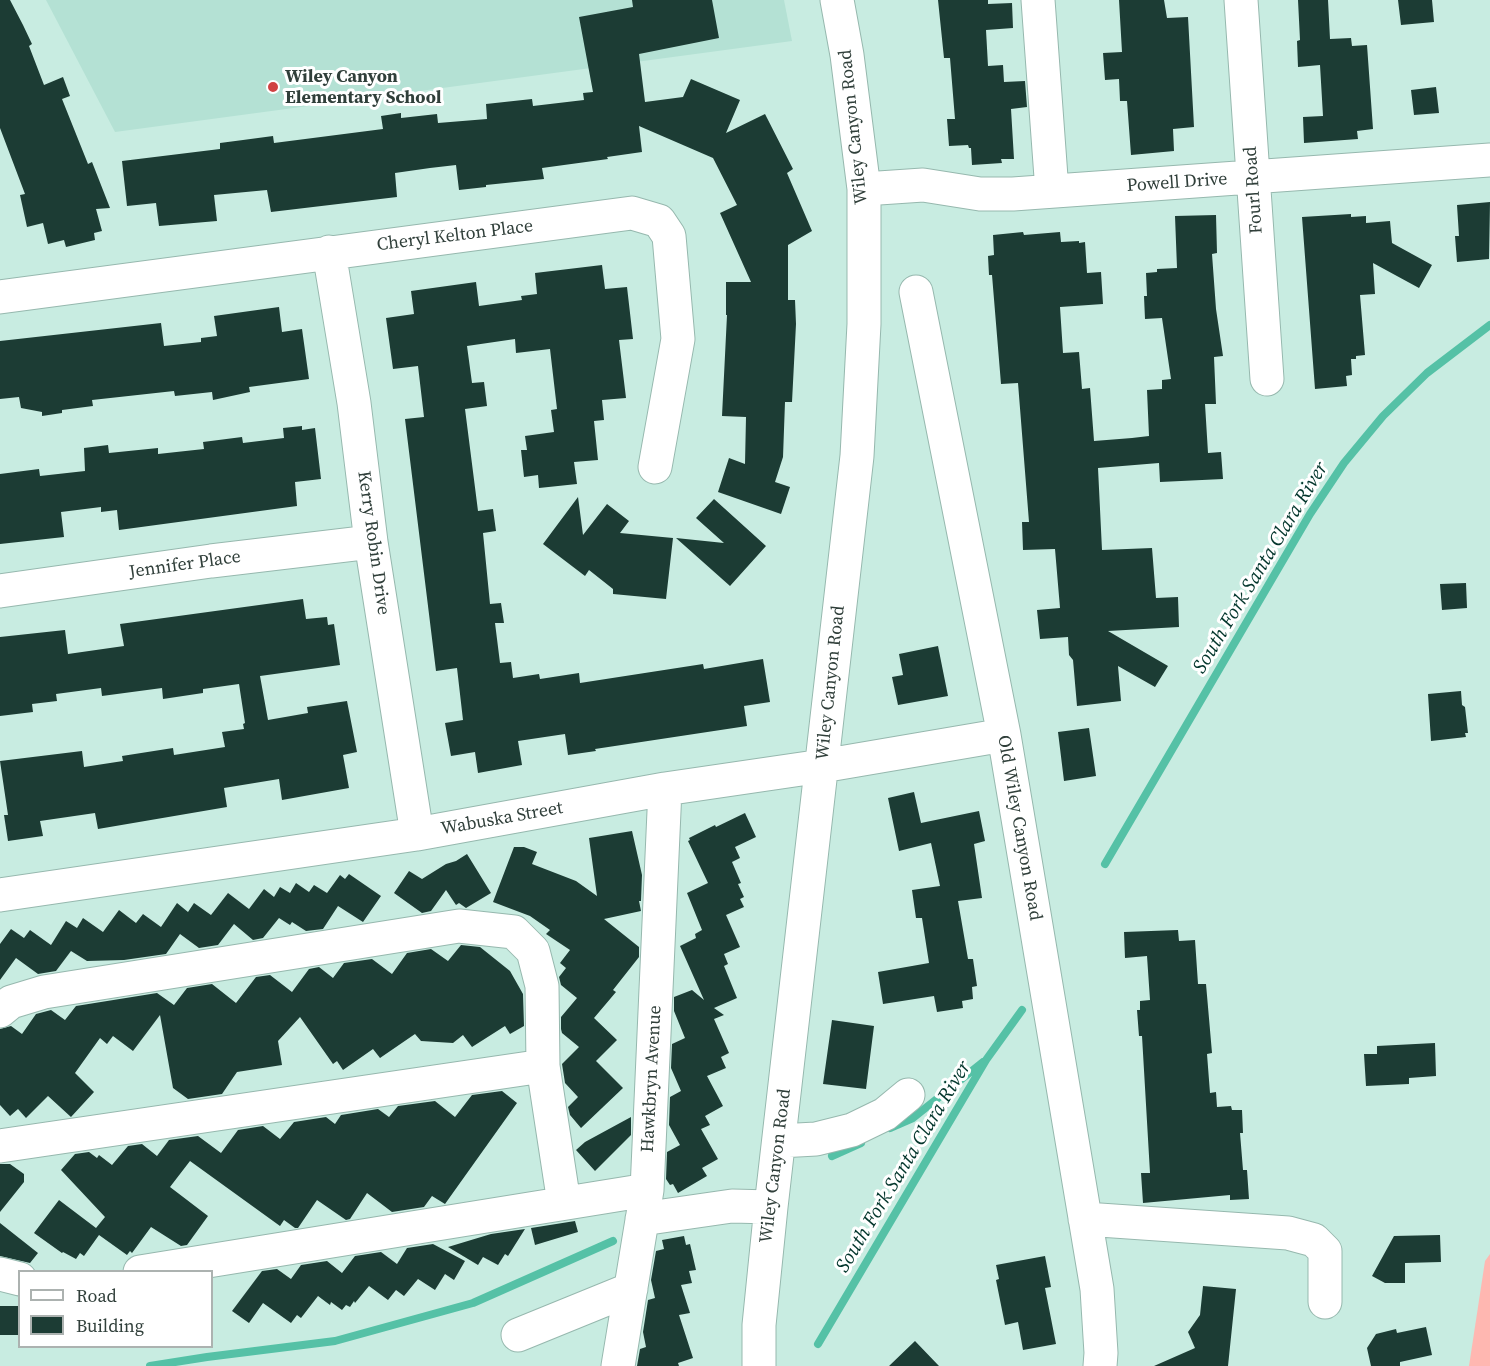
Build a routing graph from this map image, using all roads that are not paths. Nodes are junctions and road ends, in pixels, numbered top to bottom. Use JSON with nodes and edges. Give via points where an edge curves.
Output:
{"nodes":[{"id":1,"x":837,"y":0,"type":"edge"},
{"id":2,"x":1038,"y":0,"type":"edge"},
{"id":3,"x":1240,"y":0,"type":"edge"},
{"id":4,"x":1490,"y":160,"type":"edge"},
{"id":5,"x":1254,"y":177,"type":"junction"},
{"id":6,"x":864,"y":189,"type":"junction"},
{"id":7,"x":1052,"y":191,"type":"junction"},
{"id":8,"x":329,"y":252,"type":"junction"},
{"id":9,"x":916,"y":292,"type":"dead end"},
{"id":10,"x":0,"y":297,"type":"edge"},
{"id":11,"x":1267,"y":379,"type":"dead end"},
{"id":12,"x":656,"y":467,"type":"dead end"},
{"id":13,"x":371,"y":542,"type":"junction"},
{"id":14,"x":0,"y":591,"type":"edge"},
{"id":15,"x":1004,"y":735,"type":"junction"},
{"id":16,"x":822,"y":766,"type":"junction"},
{"id":17,"x":665,"y":789,"type":"junction"},
{"id":18,"x":417,"y":834,"type":"junction"},
{"id":19,"x":0,"y":895,"type":"edge"},
{"id":20,"x":0,"y":1011,"type":"edge"},
{"id":21,"x":543,"y":1066,"type":"junction"},
{"id":22,"x":908,"y":1095,"type":"dead end"},
{"id":23,"x":779,"y":1141,"type":"junction"},
{"id":24,"x":0,"y":1146,"type":"edge"},
{"id":25,"x":564,"y":1203,"type":"junction"},
{"id":26,"x":645,"y":1204,"type":"junction"},
{"id":27,"x":771,"y":1206,"type":"junction"},
{"id":28,"x":1085,"y":1218,"type":"junction"},
{"id":29,"x":152,"y":1270,"type":"edge"},
{"id":30,"x":0,"y":1274,"type":"edge"},
{"id":31,"x":18,"y":1279,"type":"edge"},
{"id":32,"x":631,"y":1289,"type":"junction"},
{"id":33,"x":1325,"y":1302,"type":"dead end"},
{"id":34,"x":518,"y":1335,"type":"dead end"},
{"id":35,"x":618,"y":1366,"type":"edge"},
{"id":36,"x":759,"y":1366,"type":"edge"},
{"id":37,"x":1100,"y":1366,"type":"edge"}],
"edges":[{"from":1,"to":6,"type":"street","name":"Wiley Canyon Road"},
{"from":2,"to":7,"type":"street"},
{"from":3,"to":5,"type":"street","name":"Fourl Road"},
{"from":4,"to":5,"type":"street","name":"Powell Drive"},
{"from":5,"to":7,"type":"street","name":"Powell Drive"},
{"from":5,"to":11,"type":"street","name":"Fourl Road"},
{"from":6,"to":7,"type":"street","name":"Powell Drive","via":[[923,185],[980,194]]},
{"from":6,"to":16,"type":"street","name":"Wiley Canyon Road","via":[[864,324],[856,456]]},
{"from":8,"to":10,"type":"street","name":"Cheryl Kelton Place"},
{"from":8,"to":12,"type":"street","name":"Cheryl Kelton Place","via":[[632,213],[659,221],[669,236],[678,339]]},
{"from":8,"to":13,"type":"street","name":"Kerry Robin Drive","via":[[354,403]]},
{"from":9,"to":15,"type":"street","name":"Old Wiley Canyon Road"},
{"from":13,"to":14,"type":"street","name":"Jennifer Place"},
{"from":13,"to":18,"type":"street","name":"Kerry Robin Drive"},
{"from":15,"to":16,"type":"street","name":"Wabuska Street"},
{"from":15,"to":28,"type":"street","name":"Old Wiley Canyon Road"},
{"from":16,"to":17,"type":"street","name":"Wabuska Street"},
{"from":16,"to":23,"type":"street","name":"Wiley Canyon Road"},
{"from":17,"to":18,"type":"street","name":"Wabuska Street"},
{"from":17,"to":26,"type":"street","name":"Hawkbryn Avenue"},
{"from":18,"to":19,"type":"street","name":"Wabuska Street"},
{"from":20,"to":21,"type":"street","via":[[10,1002],[44,992],[459,926],[514,932],[533,951],[542,986]]},
{"from":21,"to":24,"type":"street"},
{"from":21,"to":25,"type":"street"},
{"from":22,"to":23,"type":"street","via":[[885,1114],[852,1130],[816,1139]]},
{"from":23,"to":27,"type":"street","name":"Wiley Canyon Road"},
{"from":25,"to":26,"type":"street"},
{"from":25,"to":29,"type":"street"},
{"from":26,"to":27,"type":"street"},
{"from":26,"to":32,"type":"street","name":"Hawkbryn Avenue"},
{"from":27,"to":36,"type":"street","name":"Wiley Canyon Road","via":[[759,1325]]},
{"from":28,"to":33,"type":"street","via":[[1288,1233],[1314,1240],[1325,1251]]},
{"from":28,"to":37,"type":"street","name":"Old Wiley Canyon Road","via":[[1097,1289]]},
{"from":30,"to":31,"type":"street"},
{"from":32,"to":34,"type":"street"},
{"from":32,"to":35,"type":"street","name":"Hawkbryn Avenue"}]}
